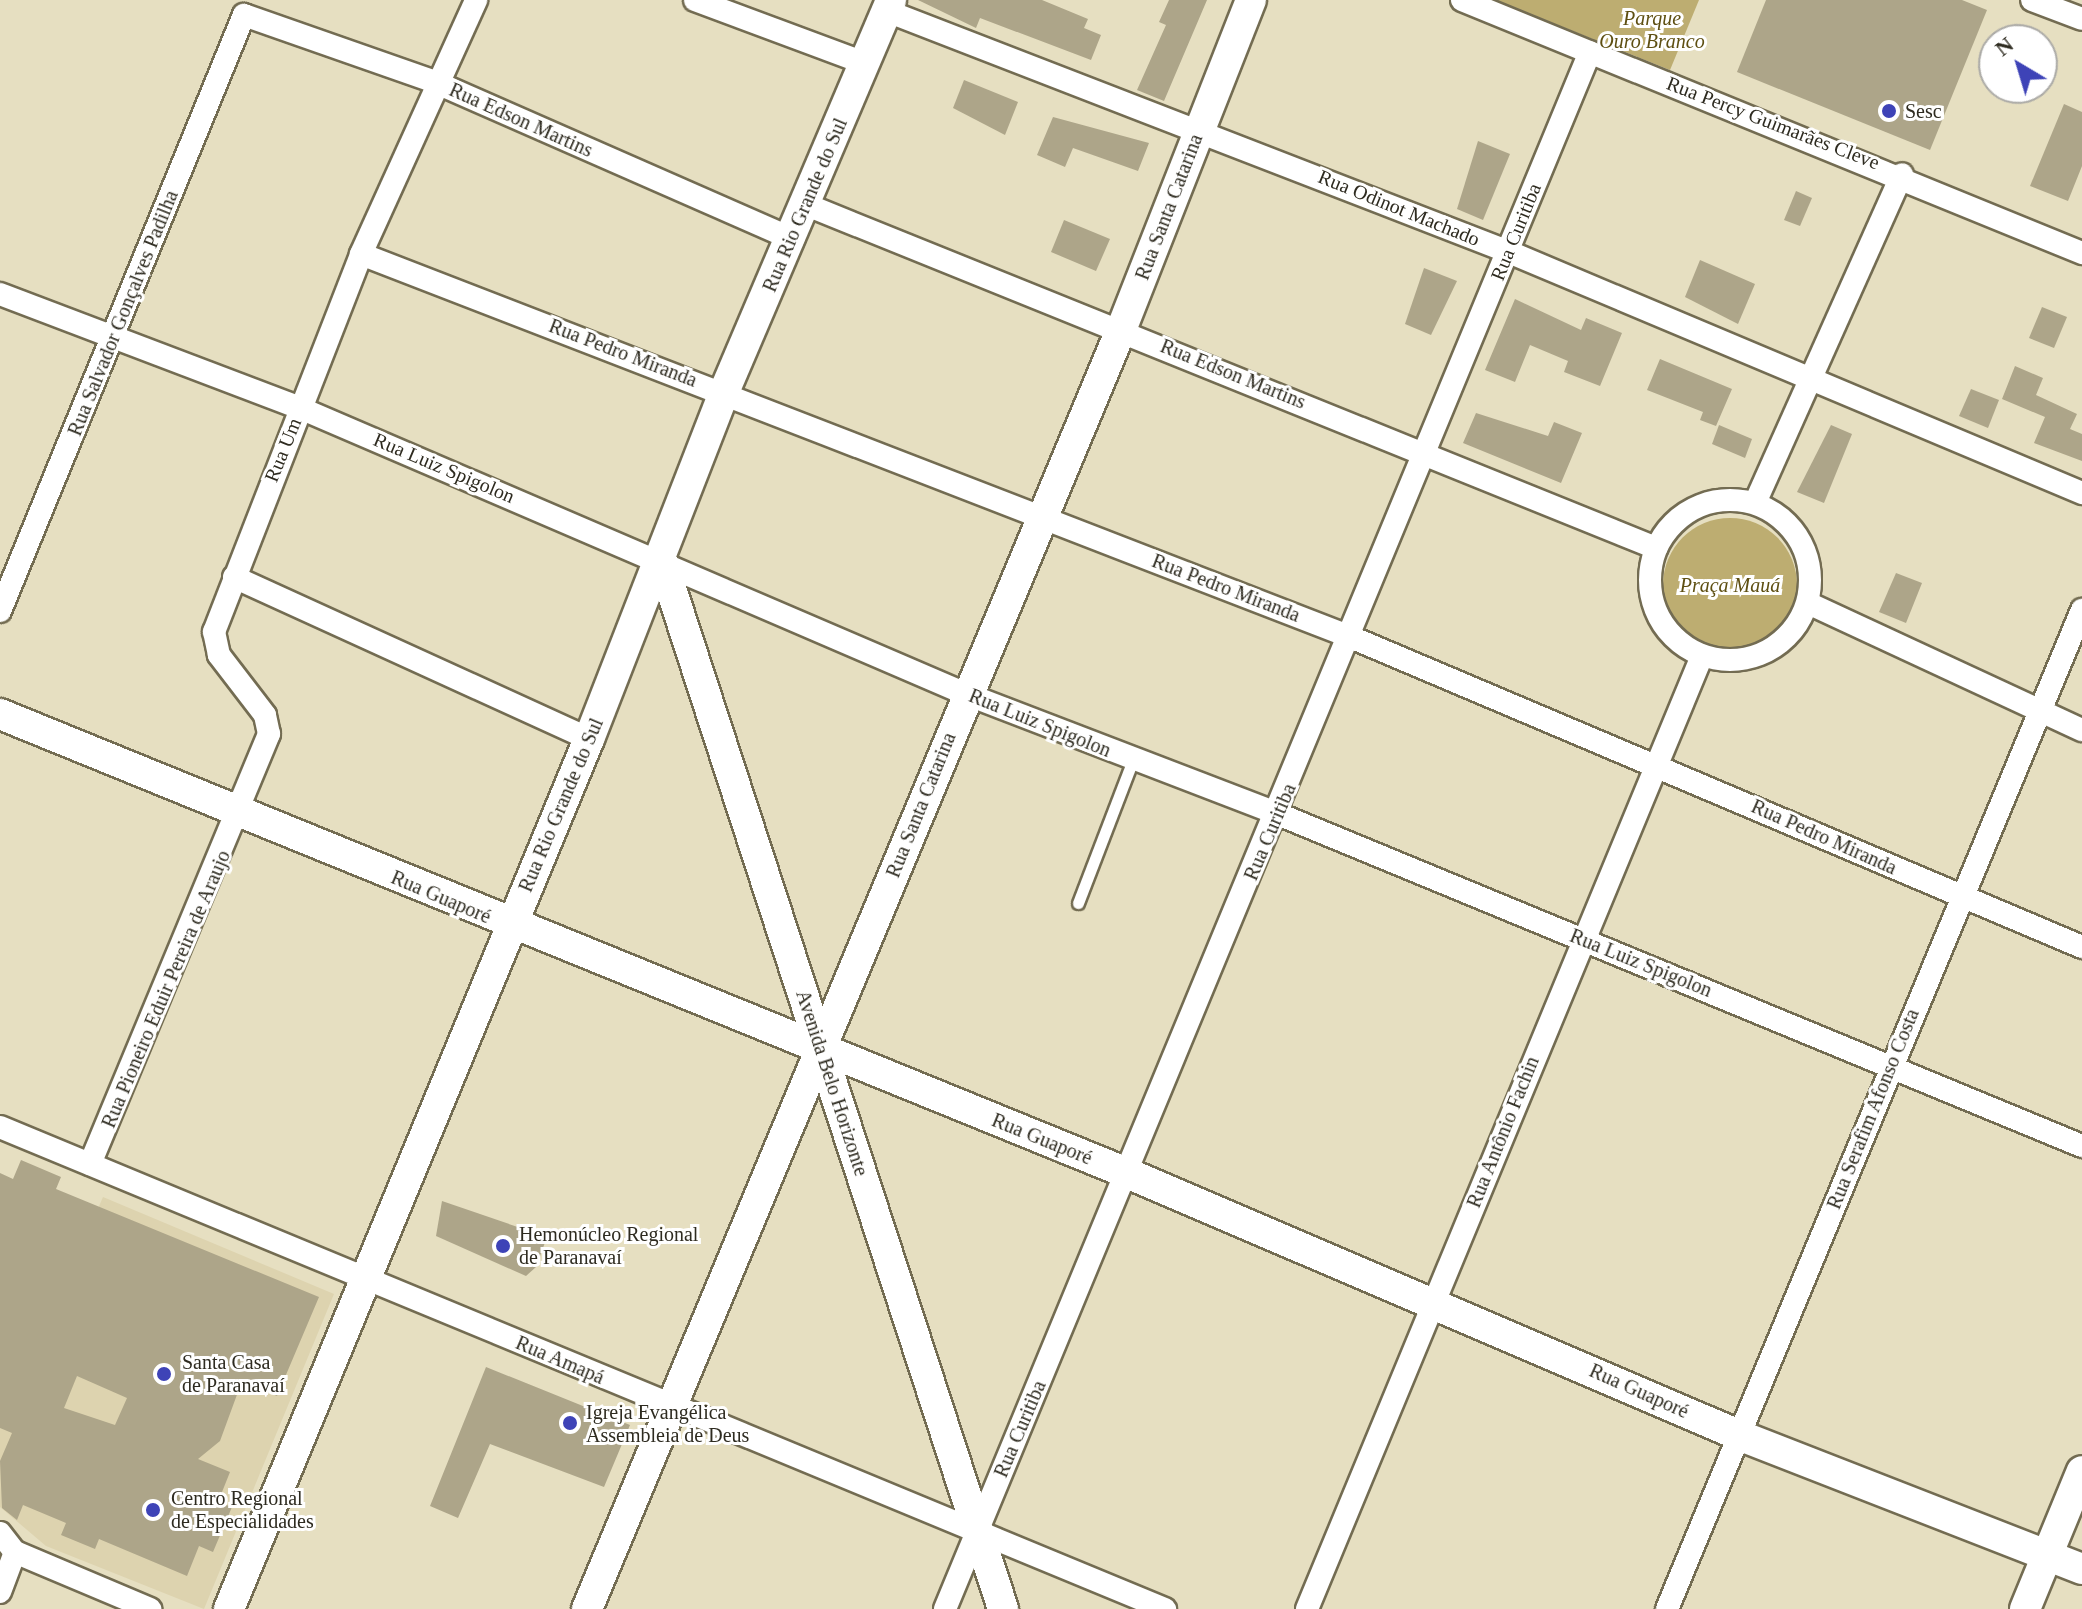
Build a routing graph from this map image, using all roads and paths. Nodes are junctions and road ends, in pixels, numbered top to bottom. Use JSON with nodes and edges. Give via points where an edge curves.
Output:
{"nodes":[{"id":1,"x":476,"y":0,"type":"edge"},
{"id":2,"x":695,"y":0,"type":"edge"},
{"id":3,"x":1251,"y":0,"type":"edge"},
{"id":4,"x":1462,"y":0,"type":"edge"},
{"id":5,"x":2032,"y":0,"type":"edge"},
{"id":6,"x":889,"y":6,"type":"edge"},
{"id":7,"x":244,"y":15,"type":"joint"},
{"id":8,"x":2082,"y":19,"type":"edge"},
{"id":9,"x":1590,"y":52,"type":"junction"},
{"id":10,"x":864,"y":63,"type":"junction"},
{"id":11,"x":435,"y":82,"type":"junction"},
{"id":12,"x":1199,"y":128,"type":"junction"},
{"id":13,"x":1902,"y":174,"type":"junction"},
{"id":14,"x":807,"y":205,"type":"junction"},
{"id":15,"x":793,"y":239,"type":"junction"},
{"id":16,"x":1509,"y":252,"type":"junction"},
{"id":17,"x":2082,"y":253,"type":"edge"},
{"id":18,"x":361,"y":254,"type":"junction"},
{"id":19,"x":0,"y":294,"type":"edge"},
{"id":20,"x":1121,"y":330,"type":"junction"},
{"id":21,"x":112,"y":341,"type":"junction"},
{"id":22,"x":1814,"y":378,"type":"junction"},
{"id":23,"x":724,"y":392,"type":"junction"},
{"id":24,"x":300,"y":408,"type":"junction"},
{"id":25,"x":1426,"y":452,"type":"junction"},
{"id":26,"x":2082,"y":493,"type":"edge"},
{"id":27,"x":1755,"y":503,"type":"junction"},
{"id":28,"x":1040,"y":515,"type":"junction"},
{"id":29,"x":1656,"y":548,"type":"junction"},
{"id":30,"x":661,"y":558,"type":"junction"},
{"id":31,"x":234,"y":577,"type":"junction"},
{"id":32,"x":1808,"y":603,"type":"junction"},
{"id":33,"x":2082,"y":610,"type":"edge"},
{"id":34,"x":0,"y":611,"type":"edge"},
{"id":35,"x":1353,"y":638,"type":"junction"},
{"id":36,"x":1702,"y":656,"type":"junction"},
{"id":37,"x":966,"y":694,"type":"junction"},
{"id":38,"x":0,"y":714,"type":"edge"},
{"id":39,"x":2039,"y":714,"type":"junction"},
{"id":40,"x":2082,"y":730,"type":"edge"},
{"id":41,"x":589,"y":739,"type":"junction"},
{"id":42,"x":1133,"y":760,"type":"junction"},
{"id":43,"x":1659,"y":763,"type":"junction"},
{"id":44,"x":241,"y":814,"type":"junction"},
{"id":45,"x":1278,"y":814,"type":"junction"},
{"id":46,"x":1960,"y":898,"type":"junction"},
{"id":47,"x":1078,"y":903,"type":"dead end"},
{"id":48,"x":511,"y":926,"type":"junction"},
{"id":49,"x":1583,"y":939,"type":"junction"},
{"id":50,"x":2082,"y":947,"type":"edge"},
{"id":51,"x":821,"y":1051,"type":"junction"},
{"id":52,"x":1889,"y":1066,"type":"junction"},
{"id":53,"x":0,"y":1127,"type":"edge"},
{"id":54,"x":2082,"y":1146,"type":"edge"},
{"id":55,"x":90,"y":1164,"type":"junction"},
{"id":56,"x":1127,"y":1173,"type":"junction"},
{"id":57,"x":368,"y":1279,"type":"junction"},
{"id":58,"x":1434,"y":1300,"type":"junction"},
{"id":59,"x":671,"y":1408,"type":"junction"},
{"id":60,"x":1741,"y":1436,"type":"junction"},
{"id":61,"x":2082,"y":1471,"type":"edge"},
{"id":62,"x":977,"y":1530,"type":"junction"},
{"id":63,"x":0,"y":1533,"type":"edge"},
{"id":64,"x":15,"y":1552,"type":"junction"},
{"id":65,"x":2048,"y":1555,"type":"junction"},
{"id":66,"x":2082,"y":1569,"type":"edge"},
{"id":67,"x":0,"y":1592,"type":"edge"},
{"id":68,"x":150,"y":1609,"type":"edge"},
{"id":69,"x":229,"y":1609,"type":"edge"},
{"id":70,"x":587,"y":1609,"type":"edge"},
{"id":71,"x":945,"y":1609,"type":"edge"},
{"id":72,"x":1003,"y":1609,"type":"edge"},
{"id":73,"x":1165,"y":1609,"type":"edge"},
{"id":74,"x":1307,"y":1609,"type":"edge"},
{"id":75,"x":1667,"y":1609,"type":"edge"},
{"id":76,"x":2025,"y":1609,"type":"edge"}],
"edges":[{"from":1,"to":11,"type":"street","name":"Rua Um"},
{"from":2,"to":10,"type":"street"},
{"from":3,"to":12,"type":"street","name":"Rua Santa Catarina"},
{"from":4,"to":9,"type":"street","name":"Rua Percy Guimarães Cleve"},
{"from":5,"to":8,"type":"street"},
{"from":6,"to":10,"type":"street","name":"Rua Rio Grande do Sul"},
{"from":6,"to":12,"type":"street","name":"Rua Odinot Machado"},
{"from":7,"to":11,"type":"street","name":"Rua Edson Martins"},
{"from":7,"to":21,"type":"street","name":"Rua Salvador Gonçalves Padilha"},
{"from":9,"to":13,"type":"street","name":"Rua Percy Guimarães Cleve"},
{"from":9,"to":16,"type":"street","name":"Rua Curitiba"},
{"from":10,"to":14,"type":"street","name":"Rua Rio Grande do Sul"},
{"from":11,"to":15,"type":"street","name":"Rua Edson Martins"},
{"from":11,"to":18,"type":"street","name":"Rua Um"},
{"from":12,"to":16,"type":"street","name":"Rua Odinot Machado"},
{"from":12,"to":20,"type":"street","name":"Rua Santa Catarina"},
{"from":13,"to":17,"type":"street","name":"Rua Percy Guimarães Cleve"},
{"from":13,"to":22,"type":"street"},
{"from":14,"to":15,"type":"street","name":"Rua Rio Grande do Sul"},
{"from":14,"to":20,"type":"street","name":"Rua Edson Martins"},
{"from":15,"to":23,"type":"street","name":"Rua Rio Grande do Sul"},
{"from":16,"to":22,"type":"street","name":"Rua Odinot Machado"},
{"from":16,"to":25,"type":"street","name":"Rua Curitiba"},
{"from":18,"to":23,"type":"street","name":"Rua Pedro Miranda"},
{"from":18,"to":24,"type":"street","name":"Rua Um"},
{"from":19,"to":21,"type":"street","name":"Rua Luiz Spigolon"},
{"from":20,"to":25,"type":"street","name":"Rua Edson Martins"},
{"from":20,"to":28,"type":"street","name":"Rua Santa Catarina"},
{"from":21,"to":24,"type":"street","name":"Rua Luiz Spigolon"},
{"from":21,"to":34,"type":"street","name":"Rua Salvador Gonçalves Padilha"},
{"from":22,"to":26,"type":"street","name":"Rua Odinot Machado"},
{"from":22,"to":27,"type":"street"},
{"from":23,"to":28,"type":"street","name":"Rua Pedro Miranda"},
{"from":23,"to":30,"type":"street","name":"Rua Rio Grande do Sul"},
{"from":24,"to":30,"type":"street","name":"Rua Luiz Spigolon"},
{"from":24,"to":31,"type":"street","name":"Rua Um"},
{"from":25,"to":29,"type":"street","name":"Rua Edson Martins"},
{"from":25,"to":35,"type":"street","name":"Rua Curitiba"},
{"from":27,"to":29,"type":"street","via":[[1732,499],[1687,512]]},
{"from":27,"to":32,"type":"street","via":[[1782,519],[1802,543]]},
{"from":28,"to":35,"type":"street","name":"Rua Pedro Miranda"},
{"from":28,"to":37,"type":"street","name":"Rua Santa Catarina"},
{"from":29,"to":36,"type":"street","via":[[1650,580],[1656,612],[1667,631]]},
{"from":30,"to":37,"type":"street","name":"Rua Luiz Spigolon"},
{"from":30,"to":41,"type":"street","name":"Rua Rio Grande do Sul"},
{"from":30,"to":51,"type":"street","name":"Avenida Belo Horizonte"},
{"from":31,"to":41,"type":"street"},
{"from":31,"to":44,"type":"street","name":"Rua Um","via":[[214,632],[219,655],[265,715],[269,734]]},
{"from":32,"to":36,"type":"street","via":[[1777,646],[1728,661]]},
{"from":32,"to":39,"type":"street"},
{"from":33,"to":39,"type":"street","name":"Rua Serafim Afonso Costa"},
{"from":35,"to":43,"type":"street","name":"Rua Pedro Miranda"},
{"from":35,"to":45,"type":"street","name":"Rua Curitiba"},
{"from":36,"to":43,"type":"street","name":"Rua Antônio Fachin"},
{"from":37,"to":42,"type":"street","name":"Rua Luiz Spigolon"},
{"from":37,"to":51,"type":"street","name":"Rua Santa Catarina"},
{"from":38,"to":44,"type":"street","name":"Rua Guaporé"},
{"from":39,"to":40,"type":"street"},
{"from":39,"to":46,"type":"street","name":"Rua Serafim Afonso Costa"},
{"from":41,"to":48,"type":"street","name":"Rua Rio Grande do Sul"},
{"from":42,"to":45,"type":"street","name":"Rua Luiz Spigolon"},
{"from":42,"to":47,"type":"lane"},
{"from":43,"to":46,"type":"street","name":"Rua Pedro Miranda"},
{"from":43,"to":49,"type":"street","name":"Rua Antônio Fachin"},
{"from":44,"to":48,"type":"street","name":"Rua Guaporé"},
{"from":44,"to":55,"type":"street","name":"Rua Pioneiro Eduir Pereira de Araujo"},
{"from":45,"to":49,"type":"street","name":"Rua Luiz Spigolon"},
{"from":45,"to":56,"type":"street","name":"Rua Curitiba"},
{"from":46,"to":50,"type":"street","name":"Rua Pedro Miranda"},
{"from":46,"to":52,"type":"street","name":"Rua Serafim Afonso Costa"},
{"from":48,"to":51,"type":"street","name":"Rua Guaporé"},
{"from":48,"to":57,"type":"street","name":"Rua Rio Grande do Sul"},
{"from":49,"to":52,"type":"street","name":"Rua Luiz Spigolon"},
{"from":49,"to":58,"type":"street","name":"Rua Antônio Fachin"},
{"from":51,"to":56,"type":"street","name":"Rua Guaporé"},
{"from":51,"to":59,"type":"street","name":"Rua Santa Catarina"},
{"from":51,"to":62,"type":"street","name":"Avenida Belo Horizonte"},
{"from":52,"to":54,"type":"street","name":"Rua Luiz Spigolon"},
{"from":52,"to":60,"type":"street","name":"Rua Serafim Afonso Costa"},
{"from":53,"to":55,"type":"street","name":"Rua Amapá"},
{"from":55,"to":57,"type":"street","name":"Rua Amapá"},
{"from":56,"to":58,"type":"street","name":"Rua Guaporé"},
{"from":56,"to":62,"type":"street","name":"Rua Curitiba"},
{"from":57,"to":59,"type":"street","name":"Rua Amapá"},
{"from":57,"to":69,"type":"street","name":"Rua Rio Grande do Sul"},
{"from":58,"to":60,"type":"street","name":"Rua Guaporé"},
{"from":58,"to":74,"type":"street","name":"Rua Antônio Fachin"},
{"from":59,"to":62,"type":"street","name":"Rua Amapá"},
{"from":59,"to":70,"type":"street","name":"Rua Santa Catarina"},
{"from":60,"to":65,"type":"street","name":"Rua Guaporé"},
{"from":60,"to":75,"type":"street","name":"Rua Serafim Afonso Costa"},
{"from":61,"to":65,"type":"street"},
{"from":62,"to":71,"type":"street","name":"Rua Curitiba"},
{"from":62,"to":72,"type":"street","name":"Avenida Belo Horizonte"},
{"from":62,"to":73,"type":"street","name":"Rua Amapá"},
{"from":63,"to":64,"type":"street"},
{"from":64,"to":67,"type":"street"},
{"from":64,"to":68,"type":"street"},
{"from":65,"to":66,"type":"street","name":"Rua Guaporé"},
{"from":65,"to":76,"type":"street"}]}
